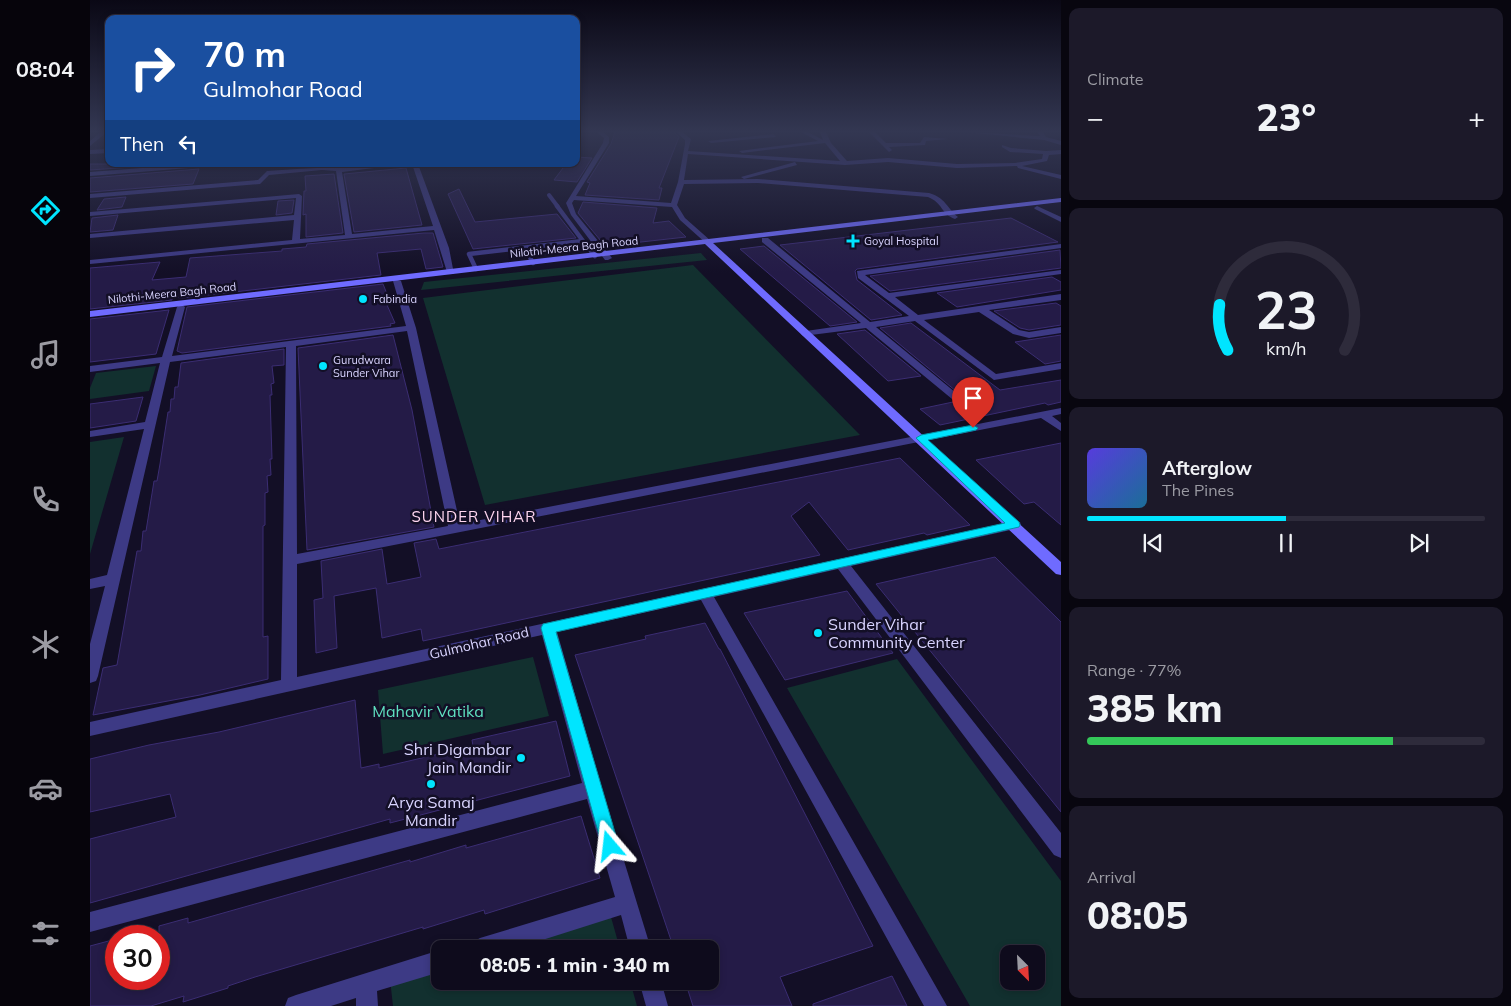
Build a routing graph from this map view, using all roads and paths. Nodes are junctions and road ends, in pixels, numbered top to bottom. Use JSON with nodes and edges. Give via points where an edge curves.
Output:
{"nodes":[{"id":1,"x":262,"y":179,"type":"edge"},
{"id":2,"x":340,"y":179,"type":"edge"},
{"id":3,"x":420,"y":179,"type":"edge"},
{"id":4,"x":583,"y":179,"type":"edge"},
{"id":5,"x":681,"y":179,"type":"edge"},
{"id":6,"x":738,"y":179,"type":"edge"},
{"id":7,"x":734,"y":180,"type":"junction"},
{"id":8,"x":681,"y":182,"type":"junction"},
{"id":9,"x":549,"y":195,"type":"dead end"},
{"id":10,"x":90,"y":196,"type":"edge"},
{"id":11,"x":571,"y":198,"type":"junction"},
{"id":12,"x":1061,"y":200,"type":"edge"},
{"id":13,"x":674,"y":205,"type":"junction"},
{"id":14,"x":1061,"y":205,"type":"edge"},
{"id":15,"x":1037,"y":208,"type":"junction"},
{"id":16,"x":90,"y":214,"type":"edge"},
{"id":17,"x":952,"y":216,"type":"junction"},
{"id":18,"x":299,"y":217,"type":"junction"},
{"id":19,"x":1061,"y":220,"type":"edge"},
{"id":20,"x":437,"y":228,"type":"junction"},
{"id":21,"x":90,"y":236,"type":"edge"},
{"id":22,"x":349,"y":237,"type":"junction"},
{"id":23,"x":765,"y":240,"type":"junction"},
{"id":24,"x":296,"y":241,"type":"junction"},
{"id":25,"x":583,"y":241,"type":"junction"},
{"id":26,"x":710,"y":245,"type":"junction"},
{"id":27,"x":1061,"y":246,"type":"edge"},
{"id":28,"x":525,"y":248,"type":"junction"},
{"id":29,"x":595,"y":256,"type":"junction"},
{"id":30,"x":606,"y":256,"type":"junction"},
{"id":31,"x":90,"y":262,"type":"edge"},
{"id":32,"x":533,"y":263,"type":"junction"},
{"id":33,"x":476,"y":269,"type":"junction"},
{"id":34,"x":451,"y":272,"type":"junction"},
{"id":35,"x":1061,"y":272,"type":"edge"},
{"id":36,"x":397,"y":281,"type":"junction"},
{"id":37,"x":887,"y":296,"type":"junction"},
{"id":38,"x":1061,"y":297,"type":"edge"},
{"id":39,"x":181,"y":307,"type":"junction"},
{"id":40,"x":981,"y":308,"type":"junction"},
{"id":41,"x":90,"y":314,"type":"edge"},
{"id":42,"x":90,"y":318,"type":"edge"},
{"id":43,"x":916,"y":318,"type":"junction"},
{"id":44,"x":869,"y":324,"type":"junction"},
{"id":45,"x":411,"y":328,"type":"junction"},
{"id":46,"x":1061,"y":330,"type":"edge"},
{"id":47,"x":806,"y":334,"type":"junction"},
{"id":48,"x":292,"y":344,"type":"junction"},
{"id":49,"x":166,"y":359,"type":"junction"},
{"id":50,"x":1061,"y":366,"type":"edge"},
{"id":51,"x":90,"y":369,"type":"edge"},
{"id":52,"x":973,"y":411,"type":"dead end"},
{"id":53,"x":1061,"y":411,"type":"edge"},
{"id":54,"x":1042,"y":414,"type":"junction"},
{"id":55,"x":150,"y":426,"type":"junction"},
{"id":56,"x":1061,"y":428,"type":"edge"},
{"id":57,"x":90,"y":434,"type":"edge"},
{"id":58,"x":921,"y":438,"type":"junction"},
{"id":59,"x":1014,"y":525,"type":"junction"},
{"id":60,"x":455,"y":529,"type":"junction"},
{"id":61,"x":290,"y":560,"type":"junction"},
{"id":62,"x":842,"y":563,"type":"junction"},
{"id":63,"x":1059,"y":564,"type":"edge"},
{"id":64,"x":113,"y":579,"type":"junction"},
{"id":65,"x":90,"y":584,"type":"edge"},
{"id":66,"x":705,"y":593,"type":"junction"},
{"id":67,"x":548,"y":628,"type":"junction"},
{"id":68,"x":90,"y":676,"type":"edge"},
{"id":69,"x":289,"y":685,"type":"junction"},
{"id":70,"x":90,"y":729,"type":"edge"},
{"id":71,"x":593,"y":789,"type":"junction"},
{"id":72,"x":1061,"y":848,"type":"edge"},
{"id":73,"x":627,"y":904,"type":"junction"},
{"id":74,"x":90,"y":922,"type":"edge"},
{"id":75,"x":509,"y":940,"type":"edge"},
{"id":76,"x":638,"y":940,"type":"edge"},
{"id":77,"x":431,"y":964,"type":"edge"},
{"id":78,"x":366,"y":984,"type":"junction"},
{"id":79,"x":653,"y":990,"type":"edge"},
{"id":80,"x":296,"y":1006,"type":"edge"},
{"id":81,"x":367,"y":1006,"type":"edge"},
{"id":82,"x":658,"y":1006,"type":"edge"},
{"id":83,"x":936,"y":1006,"type":"edge"}],
"edges":[{"from":1,"to":10,"type":"street","via":[[260,182]]},
{"from":2,"to":22,"type":"street"},
{"from":3,"to":20,"type":"street"},
{"from":4,"to":11,"type":"street"},
{"from":5,"to":8,"type":"street"},
{"from":6,"to":7,"type":"street"},
{"from":7,"to":8,"type":"street"},
{"from":7,"to":17,"type":"street","via":[[929,196],[941,200]]},
{"from":8,"to":13,"type":"street"},
{"from":9,"to":25,"type":"lane"},
{"from":11,"to":13,"type":"street"},
{"from":11,"to":30,"type":"street","via":[[569,207]]},
{"from":12,"to":17,"type":"street","name":"Nilothi-Meera Bagh Road"},
{"from":13,"to":26,"type":"street","via":[[682,218]]},
{"from":14,"to":15,"type":"street","name":"Nilothi-Meera Bagh Road"},
{"from":15,"to":17,"type":"street","name":"Nilothi-Meera Bagh Road"},
{"from":15,"to":19,"type":"street"},
{"from":16,"to":18,"type":"street","via":[[296,196],[301,198]]},
{"from":17,"to":23,"type":"street","name":"Nilothi-Meera Bagh Road"},
{"from":17,"to":26,"type":"street","name":"Nilothi-Meera Bagh Road"},
{"from":18,"to":21,"type":"street"},
{"from":18,"to":24,"type":"street"},
{"from":20,"to":22,"type":"street"},
{"from":20,"to":34,"type":"street"},
{"from":22,"to":24,"type":"street"},
{"from":23,"to":26,"type":"street","name":"Nilothi-Meera Bagh Road"},
{"from":23,"to":44,"type":"street"},
{"from":24,"to":31,"type":"street"},
{"from":25,"to":28,"type":"lane"},
{"from":25,"to":29,"type":"lane"},
{"from":26,"to":30,"type":"street","name":"Nilothi-Meera Bagh Road"},
{"from":26,"to":47,"type":"street"},
{"from":27,"to":37,"type":"street","via":[[860,273]]},
{"from":28,"to":32,"type":"lane"},
{"from":28,"to":33,"type":"lane","via":[[469,254]]},
{"from":29,"to":30,"type":"street","name":"Nilothi-Meera Bagh Road"},
{"from":29,"to":32,"type":"street","name":"Nilothi-Meera Bagh Road"},
{"from":30,"to":36,"type":"street","name":"Nilothi-Meera Bagh Road"},
{"from":32,"to":33,"type":"street","name":"Nilothi-Meera Bagh Road"},
{"from":33,"to":34,"type":"street","name":"Nilothi-Meera Bagh Road"},
{"from":34,"to":41,"type":"street","name":"Nilothi-Meera Bagh Road"},
{"from":35,"to":37,"type":"street"},
{"from":36,"to":39,"type":"street","name":"Nilothi-Meera Bagh Road"},
{"from":36,"to":45,"type":"street"},
{"from":37,"to":43,"type":"street"},
{"from":38,"to":40,"type":"street"},
{"from":39,"to":42,"type":"street","name":"Nilothi-Meera Bagh Road"},
{"from":39,"to":49,"type":"street"},
{"from":40,"to":43,"type":"street"},
{"from":40,"to":46,"type":"street","via":[[1016,332],[1029,335]]},
{"from":43,"to":44,"type":"street"},
{"from":43,"to":50,"type":"street","via":[[994,377]]},
{"from":44,"to":47,"type":"street"},
{"from":44,"to":52,"type":"street"},
{"from":45,"to":48,"type":"street"},
{"from":45,"to":60,"type":"street"},
{"from":47,"to":58,"type":"street"},
{"from":48,"to":49,"type":"street"},
{"from":48,"to":61,"type":"street"},
{"from":49,"to":51,"type":"street"},
{"from":49,"to":55,"type":"street"},
{"from":53,"to":54,"type":"street"},
{"from":54,"to":56,"type":"street"},
{"from":54,"to":58,"type":"street"},
{"from":55,"to":57,"type":"street"},
{"from":55,"to":64,"type":"street"},
{"from":58,"to":59,"type":"street"},
{"from":58,"to":60,"type":"street"},
{"from":59,"to":62,"type":"street","name":"Gulmohar Road"},
{"from":59,"to":63,"type":"street"},
{"from":60,"to":61,"type":"street"},
{"from":61,"to":69,"type":"street"},
{"from":62,"to":66,"type":"street","name":"Gulmohar Road"},
{"from":62,"to":72,"type":"street"},
{"from":64,"to":65,"type":"street"},
{"from":64,"to":68,"type":"street"},
{"from":66,"to":67,"type":"street","name":"Gulmohar Road"},
{"from":66,"to":83,"type":"street"},
{"from":67,"to":69,"type":"street","name":"Gulmohar Road"},
{"from":67,"to":71,"type":"street"},
{"from":69,"to":70,"type":"street","name":"Gulmohar Road"},
{"from":71,"to":73,"type":"street"},
{"from":71,"to":74,"type":"street"},
{"from":73,"to":75,"type":"street"},
{"from":73,"to":76,"type":"street"},
{"from":77,"to":78,"type":"street"},
{"from":78,"to":80,"type":"street"},
{"from":78,"to":81,"type":"street"},
{"from":79,"to":82,"type":"street"}]}
